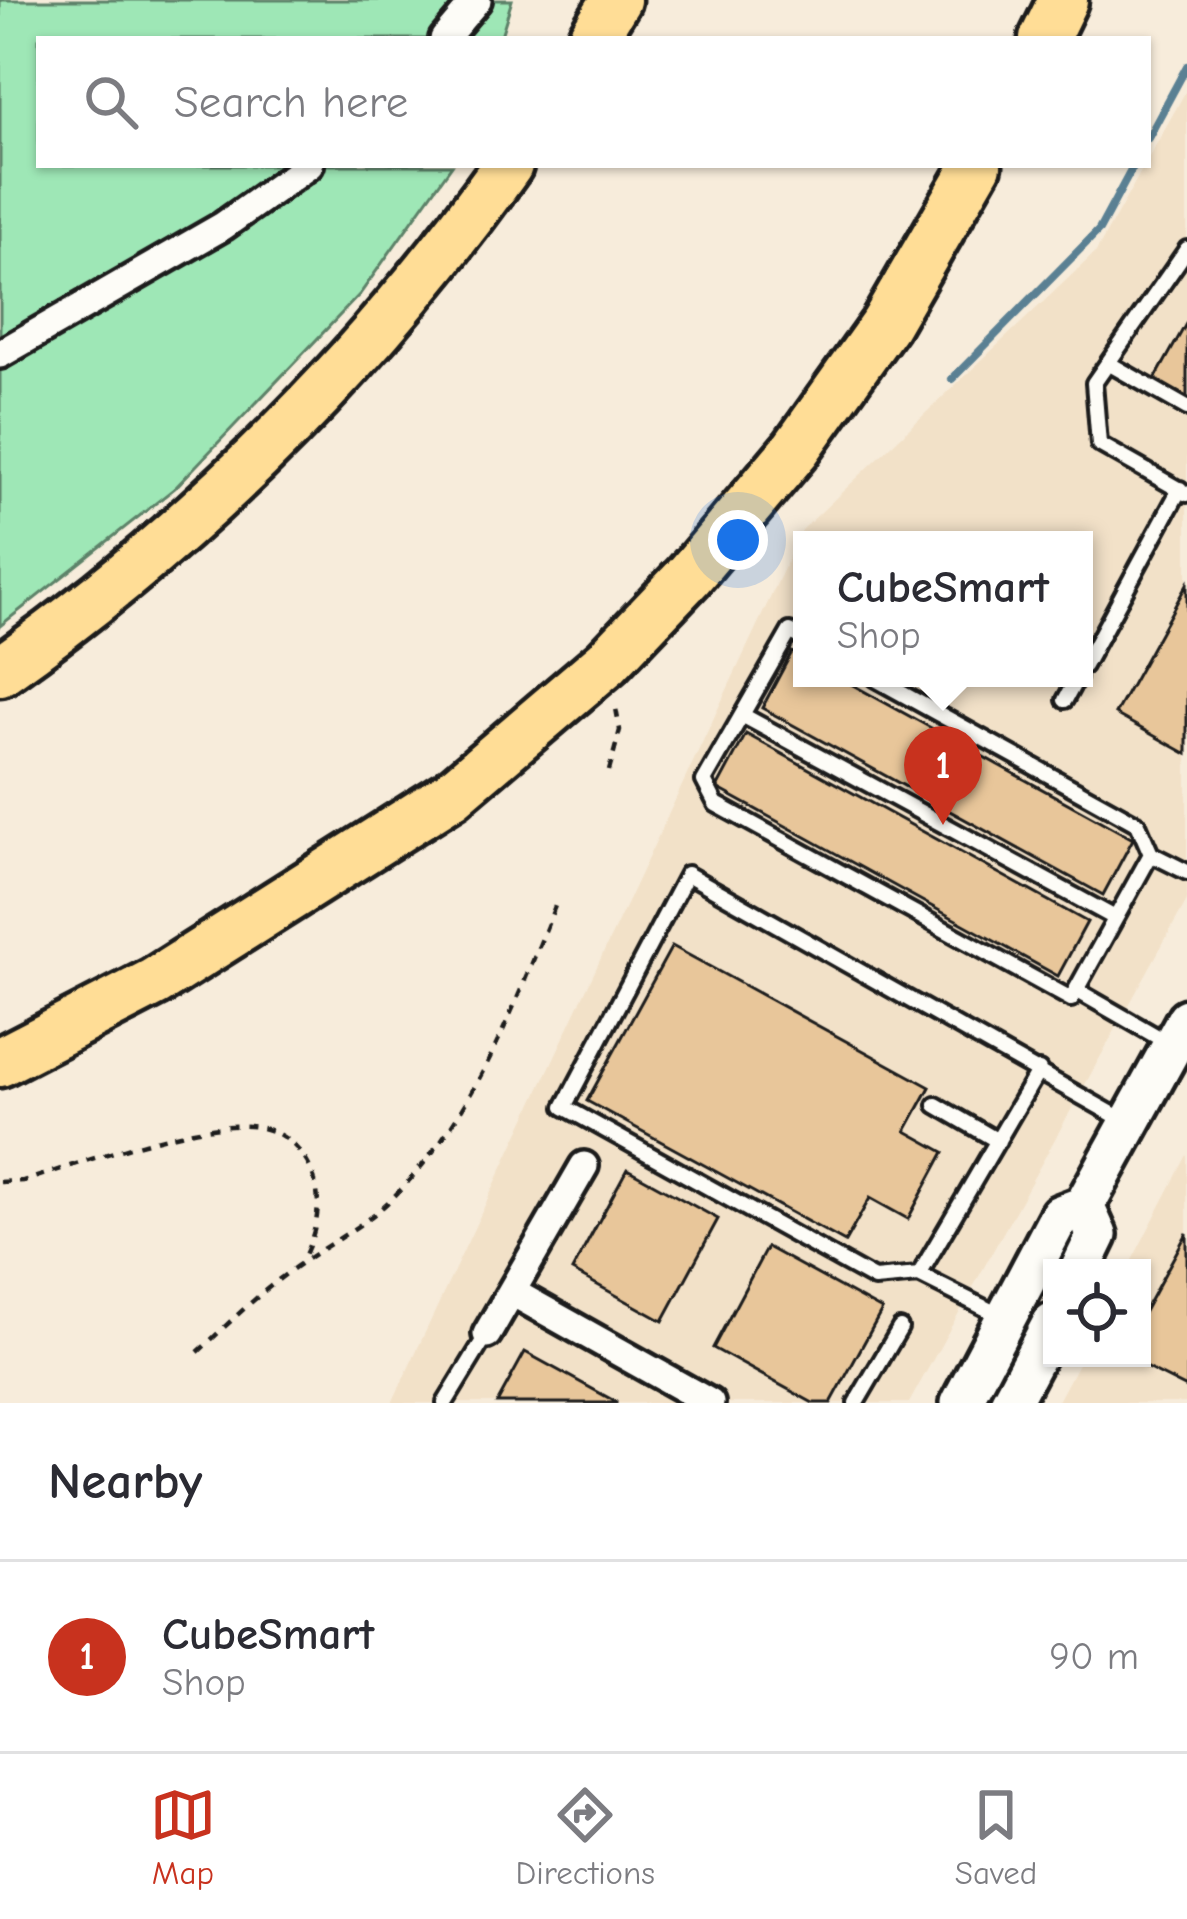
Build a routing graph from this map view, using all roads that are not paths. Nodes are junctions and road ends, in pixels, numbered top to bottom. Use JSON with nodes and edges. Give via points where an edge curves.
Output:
{"nodes":[{"id":1,"x":477,"y":0,"type":"edge"},
{"id":2,"x":616,"y":0,"type":"edge"},
{"id":3,"x":1063,"y":0,"type":"edge"},
{"id":4,"x":447,"y":36,"type":"edge"},
{"id":5,"x":594,"y":36,"type":"edge"},
{"id":6,"x":1045,"y":36,"type":"edge"},
{"id":7,"x":305,"y":168,"type":"edge"},
{"id":8,"x":506,"y":168,"type":"edge"},
{"id":9,"x":974,"y":168,"type":"edge"},
{"id":10,"x":1187,"y":249,"type":"edge"},
{"id":11,"x":0,"y":354,"type":"edge"},
{"id":12,"x":1108,"y":363,"type":"junction"},
{"id":13,"x":1187,"y":408,"type":"edge"},
{"id":14,"x":1184,"y":492,"type":"edge"},
{"id":15,"x":793,"y":634,"type":"edge"},
{"id":16,"x":1093,"y":650,"type":"edge"},
{"id":17,"x":0,"y":671,"type":"edge"},
{"id":18,"x":890,"y":687,"type":"edge"},
{"id":19,"x":1072,"y":687,"type":"edge"},
{"id":20,"x":1065,"y":700,"type":"dead end"},
{"id":21,"x":742,"y":715,"type":"junction"},
{"id":22,"x":1151,"y":854,"type":"junction"},
{"id":23,"x":1187,"y":872,"type":"edge"},
{"id":24,"x":1115,"y":918,"type":"junction"},
{"id":25,"x":1073,"y":995,"type":"junction"},
{"id":26,"x":1180,"y":1032,"type":"edge"},
{"id":27,"x":0,"y":1062,"type":"edge"},
{"id":28,"x":1039,"y":1070,"type":"junction"},
{"id":29,"x":936,"y":1105,"type":"dead end"},
{"id":30,"x":1130,"y":1124,"type":"junction"},
{"id":31,"x":998,"y":1141,"type":"junction"},
{"id":32,"x":584,"y":1166,"type":"dead end"},
{"id":33,"x":1084,"y":1206,"type":"junction"},
{"id":34,"x":1085,"y":1259,"type":"edge"},
{"id":35,"x":920,"y":1276,"type":"junction"},
{"id":36,"x":512,"y":1292,"type":"junction"},
{"id":37,"x":1006,"y":1318,"type":"junction"},
{"id":38,"x":900,"y":1328,"type":"dead end"},
{"id":39,"x":487,"y":1334,"type":"joint"},
{"id":40,"x":1043,"y":1341,"type":"edge"},
{"id":41,"x":669,"y":1393,"type":"edge"},
{"id":42,"x":446,"y":1403,"type":"edge"},
{"id":43,"x":710,"y":1403,"type":"edge"},
{"id":44,"x":856,"y":1403,"type":"edge"},
{"id":45,"x":961,"y":1403,"type":"edge"},
{"id":46,"x":1010,"y":1403,"type":"edge"}],
"edges":[{"from":1,"to":4,"type":"street"},
{"from":2,"to":5,"type":"highway"},
{"from":3,"to":6,"type":"highway"},
{"from":7,"to":11,"type":"street","via":[[206,237]]},
{"from":8,"to":17,"type":"highway","via":[[371,340],[274,443],[172,537]]},
{"from":9,"to":27,"type":"highway","via":[[885,324],[796,449],[607,662],[452,794],[155,982]]},
{"from":10,"to":12,"type":"lane"},
{"from":12,"to":13,"type":"lane"},
{"from":12,"to":14,"type":"lane","via":[[1094,383],[1100,444]]},
{"from":14,"to":16,"type":"lane"},
{"from":15,"to":21,"type":"lane"},
{"from":18,"to":22,"type":"lane","via":[[1138,824]]},
{"from":19,"to":20,"type":"lane"},
{"from":21,"to":24,"type":"lane"},
{"from":21,"to":25,"type":"lane","via":[[704,781],[716,804]]},
{"from":22,"to":23,"type":"lane"},
{"from":22,"to":24,"type":"lane"},
{"from":24,"to":25,"type":"lane"},
{"from":25,"to":26,"type":"lane"},
{"from":26,"to":30,"type":"main road"},
{"from":28,"to":30,"type":"lane"},
{"from":28,"to":31,"type":"lane"},
{"from":28,"to":35,"type":"lane","via":[[687,874],[564,1107],[874,1279]]},
{"from":29,"to":31,"type":"lane"},
{"from":30,"to":33,"type":"main road"},
{"from":31,"to":35,"type":"lane"},
{"from":32,"to":36,"type":"street"},
{"from":33,"to":34,"type":"main road","via":[[1097,1235]]},
{"from":33,"to":37,"type":"main road","via":[[1060,1215]]},
{"from":35,"to":37,"type":"lane"},
{"from":36,"to":39,"type":"street"},
{"from":36,"to":41,"type":"street"},
{"from":37,"to":45,"type":"main road"},
{"from":38,"to":44,"type":"lane"},
{"from":39,"to":42,"type":"lane"},
{"from":40,"to":46,"type":"main road"},
{"from":41,"to":43,"type":"street"}]}
